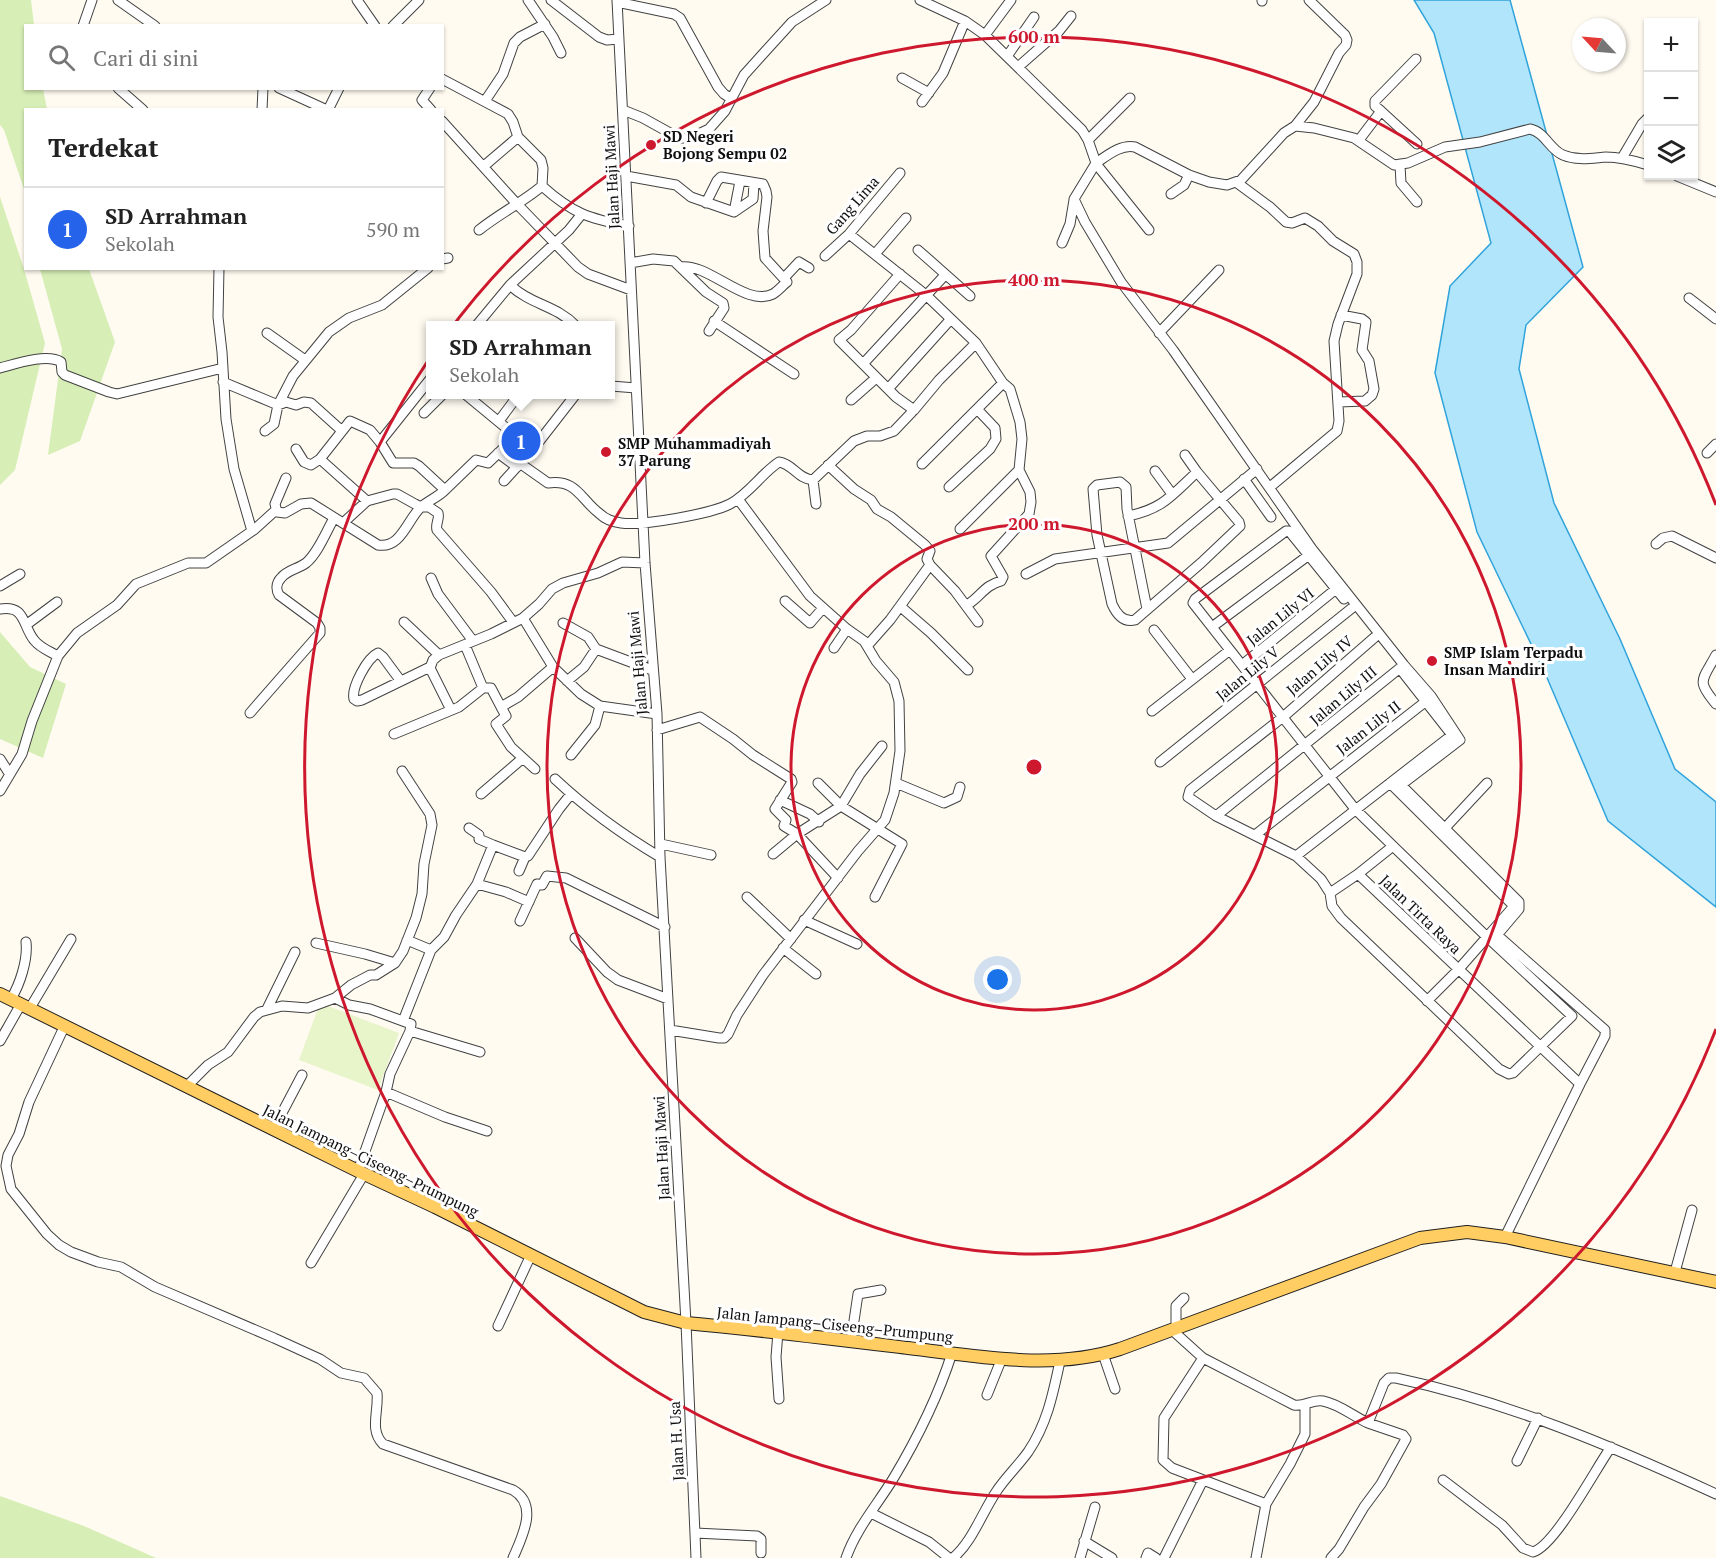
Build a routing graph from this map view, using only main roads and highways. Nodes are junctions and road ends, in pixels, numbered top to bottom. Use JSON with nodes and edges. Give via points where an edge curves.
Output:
{"nodes":[{"id":1,"x":16,"y":1001,"type":"edge"},
{"id":2,"x":1716,"y":1282,"type":"edge"}],
"edges":[{"from":1,"to":2,"type":"main road","name":"Jalan Jampang–Ciseeng–Prumpung","via":[[644,1312],[687,1323],[1060,1361],[1103,1354],[1174,1330],[1420,1238],[1467,1232],[1505,1236]]}]}
